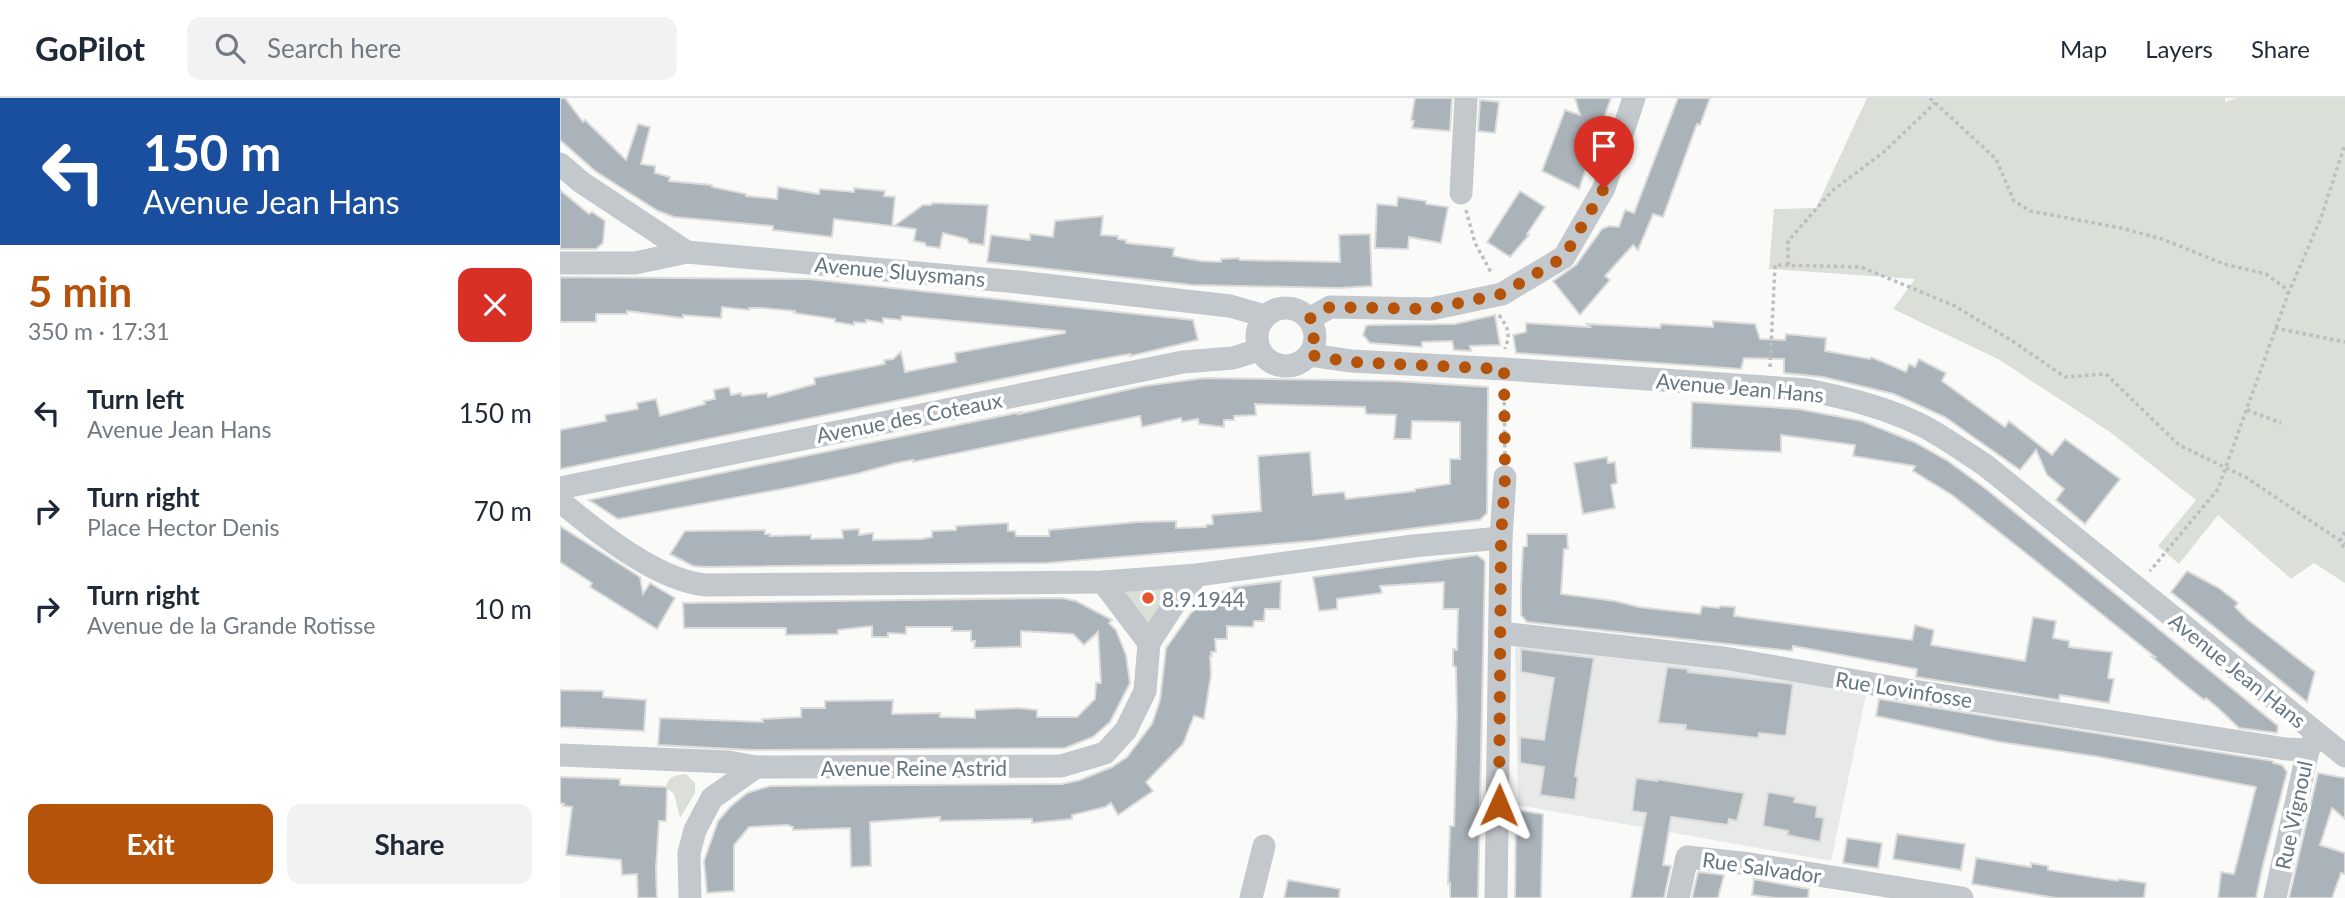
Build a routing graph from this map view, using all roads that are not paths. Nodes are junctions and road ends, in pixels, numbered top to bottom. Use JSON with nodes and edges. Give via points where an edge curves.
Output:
{"nodes":[{"id":1,"x":1466,"y":98,"type":"edge"},
{"id":2,"x":1634,"y":98,"type":"edge"},
{"id":3,"x":560,"y":164,"type":"edge"},
{"id":4,"x":1461,"y":193,"type":"dead end"},
{"id":5,"x":687,"y":252,"type":"junction"},
{"id":6,"x":560,"y":263,"type":"edge"},
{"id":7,"x":1265,"y":316,"type":"junction"},
{"id":8,"x":1309,"y":319,"type":"junction"},
{"id":9,"x":1259,"y":350,"type":"junction"},
{"id":10,"x":1310,"y":355,"type":"junction"},
{"id":11,"x":1505,"y":477,"type":"road end"},
{"id":12,"x":560,"y":488,"type":"edge"},
{"id":13,"x":560,"y":501,"type":"edge"},
{"id":14,"x":1501,"y":538,"type":"junction"},
{"id":15,"x":1197,"y":575,"type":"junction"},
{"id":16,"x":1103,"y":582,"type":"junction"},
{"id":17,"x":1500,"y":633,"type":"junction"},
{"id":18,"x":1149,"y":643,"type":"junction"},
{"id":19,"x":2313,"y":742,"type":"junction"},
{"id":20,"x":560,"y":755,"type":"edge"},
{"id":21,"x":2345,"y":757,"type":"edge"},
{"id":22,"x":688,"y":761,"type":"junction"},
{"id":23,"x":756,"y":767,"type":"junction"},
{"id":24,"x":712,"y":798,"type":"junction"},
{"id":25,"x":1264,"y":846,"type":"dead end"},
{"id":26,"x":690,"y":898,"type":"edge"},
{"id":27,"x":1251,"y":898,"type":"edge"},
{"id":28,"x":1496,"y":898,"type":"edge"},
{"id":29,"x":1678,"y":898,"type":"edge"},
{"id":30,"x":1962,"y":898,"type":"edge"},
{"id":31,"x":2275,"y":898,"type":"edge"}],
"edges":[{"from":1,"to":4,"type":"street"},
{"from":2,"to":8,"type":"street","via":[[1604,188],[1564,257],[1502,294],[1431,309],[1330,307]]},
{"from":3,"to":5,"type":"street","name":"Avenue Sluysmans"},
{"from":5,"to":6,"type":"street","via":[[635,262]]},
{"from":5,"to":7,"type":"street","name":"Avenue Sluysmans","via":[[1018,282],[1230,306]]},
{"from":7,"to":8,"type":"street","via":[[1279,309],[1296,310]]},
{"from":7,"to":9,"type":"street","via":[[1258,326]]},
{"from":8,"to":10,"type":"street","via":[[1315,343]]},
{"from":9,"to":10,"type":"street","via":[[1279,366],[1297,365]]},
{"from":9,"to":12,"type":"street","name":"Avenue des Coteaux"},
{"from":10,"to":19,"type":"street","name":"Avenue Jean Hans","via":[[1351,362],[1807,390],[1851,399],[1924,427],[1984,465],[2136,587]]},
{"from":11,"to":14,"type":"street"},
{"from":13,"to":16,"type":"street","via":[[657,569],[689,583]]},
{"from":14,"to":15,"type":"street"},
{"from":14,"to":17,"type":"street"},
{"from":15,"to":16,"type":"street"},
{"from":15,"to":18,"type":"street","name":"Avenue Reine Astrid"},
{"from":16,"to":18,"type":"street"},
{"from":17,"to":19,"type":"street","name":"Rue Lovinfosse","via":[[1724,658],[2286,749]]},
{"from":17,"to":28,"type":"street"},
{"from":18,"to":23,"type":"street","name":"Avenue Reine Astrid","via":[[1145,691],[1136,712],[1105,753],[1088,759],[1061,766]]},
{"from":19,"to":21,"type":"street","name":"Avenue Jean Hans"},
{"from":19,"to":31,"type":"street","name":"Rue Vignoul"},
{"from":20,"to":22,"type":"street","name":"Avenue Reine Astrid"},
{"from":22,"to":23,"type":"street","name":"Avenue Reine Astrid"},
{"from":22,"to":24,"type":"street","via":[[704,778]]},
{"from":23,"to":24,"type":"street"},
{"from":24,"to":26,"type":"street","via":[[689,853]]},
{"from":25,"to":27,"type":"street"},
{"from":29,"to":30,"type":"street","name":"Rue Salvador","via":[[1687,857]]}]}
